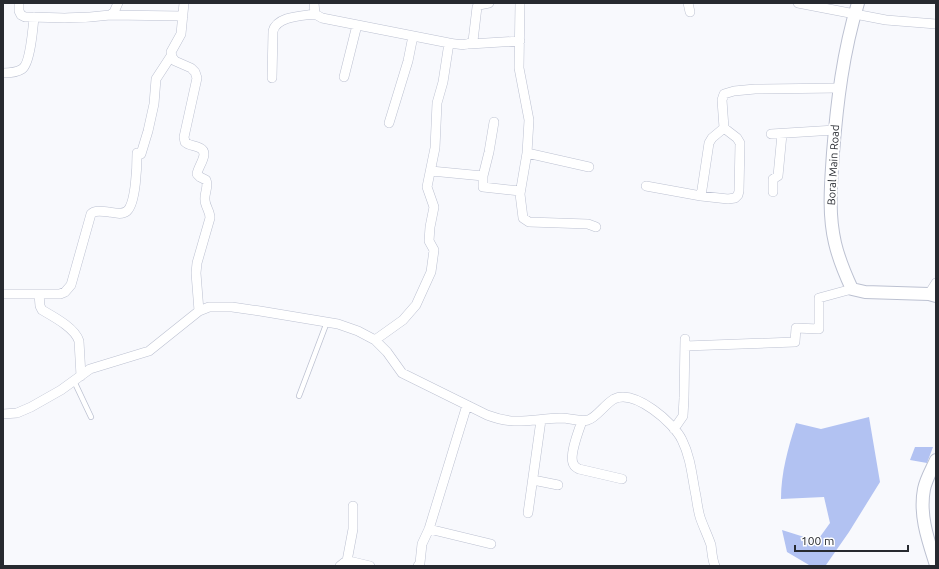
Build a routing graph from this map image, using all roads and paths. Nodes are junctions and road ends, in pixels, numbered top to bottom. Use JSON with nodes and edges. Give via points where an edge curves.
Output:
{"nodes":[{"id":1,"x":19,"y":3,"type":"edge"},
{"id":2,"x":118,"y":3,"type":"edge"},
{"id":3,"x":184,"y":3,"type":"edge"},
{"id":4,"x":314,"y":3,"type":"edge"},
{"id":5,"x":489,"y":3,"type":"edge"},
{"id":6,"x":520,"y":3,"type":"edge"},
{"id":7,"x":798,"y":3,"type":"edge"},
{"id":8,"x":856,"y":9,"type":"edge"},
{"id":9,"x":315,"y":14,"type":"junction"},
{"id":10,"x":110,"y":15,"type":"junction"},
{"id":11,"x":182,"y":16,"type":"junction"},
{"id":12,"x":34,"y":17,"type":"junction"},
{"id":13,"x":936,"y":24,"type":"edge"},
{"id":14,"x":357,"y":25,"type":"junction"},
{"id":15,"x":414,"y":36,"type":"junction"},
{"id":16,"x":520,"y":41,"type":"junction"},
{"id":17,"x":449,"y":43,"type":"junction"},
{"id":18,"x":470,"y":44,"type":"junction"},
{"id":19,"x":171,"y":56,"type":"junction"},
{"id":20,"x":3,"y":73,"type":"edge"},
{"id":21,"x":344,"y":77,"type":"dead end"},
{"id":22,"x":272,"y":78,"type":"dead end"},
{"id":23,"x":839,"y":88,"type":"junction"},
{"id":24,"x":494,"y":122,"type":"dead end"},
{"id":25,"x":389,"y":123,"type":"dead end"},
{"id":26,"x":724,"y":128,"type":"junction"},
{"id":27,"x":835,"y":130,"type":"junction"},
{"id":28,"x":771,"y":134,"type":"dead end"},
{"id":29,"x":782,"y":134,"type":"junction"},
{"id":30,"x":527,"y":153,"type":"junction"},
{"id":31,"x":590,"y":167,"type":"dead end"},
{"id":32,"x":431,"y":171,"type":"junction"},
{"id":33,"x":483,"y":176,"type":"junction"},
{"id":34,"x":646,"y":186,"type":"dead end"},
{"id":35,"x":520,"y":191,"type":"junction"},
{"id":36,"x":773,"y":192,"type":"dead end"},
{"id":37,"x":701,"y":196,"type":"junction"},
{"id":38,"x":596,"y":227,"type":"dead end"},
{"id":39,"x":936,"y":283,"type":"edge"},
{"id":40,"x":852,"y":289,"type":"junction"},
{"id":41,"x":3,"y":294,"type":"edge"},
{"id":42,"x":39,"y":294,"type":"junction"},
{"id":43,"x":932,"y":295,"type":"edge"},
{"id":44,"x":199,"y":311,"type":"junction"},
{"id":45,"x":327,"y":322,"type":"junction"},
{"id":46,"x":375,"y":340,"type":"junction"},
{"id":47,"x":78,"y":379,"type":"junction"},
{"id":48,"x":299,"y":396,"type":"dead end"},
{"id":49,"x":467,"y":405,"type":"junction"},
{"id":50,"x":3,"y":414,"type":"edge"},
{"id":51,"x":92,"y":417,"type":"dead end"},
{"id":52,"x":542,"y":420,"type":"junction"},
{"id":53,"x":582,"y":421,"type":"junction"},
{"id":54,"x":674,"y":428,"type":"junction"},
{"id":55,"x":936,"y":460,"type":"edge"},
{"id":56,"x":622,"y":479,"type":"dead end"},
{"id":57,"x":533,"y":480,"type":"junction"},
{"id":58,"x":558,"y":485,"type":"dead end"},
{"id":59,"x":353,"y":506,"type":"dead end"},
{"id":60,"x":528,"y":513,"type":"dead end"},
{"id":61,"x":429,"y":529,"type":"junction"},
{"id":62,"x":491,"y":544,"type":"dead end"},
{"id":63,"x":343,"y":563,"type":"edge"},
{"id":64,"x":936,"y":565,"type":"edge"},
{"id":65,"x":370,"y":566,"type":"edge"},
{"id":66,"x":418,"y":566,"type":"edge"},
{"id":67,"x":715,"y":566,"type":"edge"}],
"edges":[{"from":1,"to":12,"type":"street","via":[[21,15]]},
{"from":2,"to":10,"type":"street"},
{"from":3,"to":11,"type":"street"},
{"from":4,"to":9,"type":"street"},
{"from":5,"to":18,"type":"street","via":[[476,8],[475,36]]},
{"from":6,"to":16,"type":"street"},
{"from":7,"to":8,"type":"street"},
{"from":8,"to":13,"type":"street","via":[[886,20]]},
{"from":8,"to":23,"type":"main road","name":"Boral Main Road"},
{"from":9,"to":14,"type":"street","via":[[322,18]]},
{"from":9,"to":22,"type":"street","via":[[288,19],[274,26]]},
{"from":10,"to":11,"type":"street"},
{"from":10,"to":12,"type":"street","via":[[80,18]]},
{"from":11,"to":19,"type":"street","via":[[180,34]]},
{"from":12,"to":20,"type":"street","via":[[31,44],[25,65],[21,70]]},
{"from":14,"to":15,"type":"street"},
{"from":14,"to":21,"type":"street"},
{"from":15,"to":17,"type":"street"},
{"from":15,"to":25,"type":"street"},
{"from":16,"to":18,"type":"street"},
{"from":16,"to":30,"type":"street","via":[[519,68],[529,120]]},
{"from":17,"to":18,"type":"street"},
{"from":17,"to":32,"type":"street","via":[[437,103],[436,142]]},
{"from":19,"to":42,"type":"street","via":[[156,79],[154,104],[148,131],[139,153],[135,187],[128,210],[121,213],[94,212],[89,220],[71,285],[60,294]]},
{"from":19,"to":44,"type":"street","via":[[195,72],[184,138],[188,145],[200,148],[204,152],[196,174],[208,184],[205,201],[210,218],[196,273]]},
{"from":23,"to":26,"type":"street","via":[[755,89],[726,93],[722,100]]},
{"from":23,"to":27,"type":"main road","name":"Boral Main Road"},
{"from":24,"to":33,"type":"street"},
{"from":26,"to":37,"type":"street","via":[[709,143]]},
{"from":26,"to":37,"type":"street","via":[[740,143],[738,195],[728,199]]},
{"from":27,"to":29,"type":"street"},
{"from":27,"to":40,"type":"main road","name":"Boral Main Road","via":[[830,211],[841,267]]},
{"from":28,"to":29,"type":"street"},
{"from":29,"to":36,"type":"street","via":[[778,176],[774,179]]},
{"from":30,"to":31,"type":"street"},
{"from":30,"to":35,"type":"street"},
{"from":32,"to":33,"type":"street"},
{"from":32,"to":46,"type":"street","via":[[427,188],[434,207],[429,240],[434,250],[431,272],[416,305],[403,320]]},
{"from":33,"to":35,"type":"street","via":[[483,187]]},
{"from":34,"to":37,"type":"street"},
{"from":35,"to":38,"type":"street","via":[[523,218],[527,221],[588,224]]},
{"from":39,"to":43,"type":"street"},
{"from":40,"to":43,"type":"main road","via":[[865,292]]},
{"from":40,"to":54,"type":"street","via":[[819,298],[819,329],[796,328],[795,342],[685,342],[683,416]]},
{"from":41,"to":42,"type":"street"},
{"from":42,"to":47,"type":"street","via":[[42,310],[78,336]]},
{"from":44,"to":45,"type":"street","via":[[209,307],[232,307]]},
{"from":44,"to":47,"type":"street","via":[[149,351],[90,369]]},
{"from":45,"to":46,"type":"street","via":[[358,331]]},
{"from":45,"to":48,"type":"lane"},
{"from":46,"to":49,"type":"street","via":[[402,373]]},
{"from":47,"to":50,"type":"street","via":[[31,407],[17,413]]},
{"from":47,"to":51,"type":"lane"},
{"from":49,"to":52,"type":"street","via":[[500,420]]},
{"from":49,"to":61,"type":"street"},
{"from":52,"to":53,"type":"street","via":[[562,418]]},
{"from":52,"to":57,"type":"street"},
{"from":53,"to":54,"type":"street","via":[[590,420],[615,398],[623,397],[640,401]]},
{"from":53,"to":56,"type":"street","via":[[572,452],[574,465],[579,469]]},
{"from":54,"to":67,"type":"street","via":[[682,439],[690,459],[700,516],[711,545]]},
{"from":55,"to":64,"type":"main road","via":[[924,487],[922,503],[923,517]]},
{"from":57,"to":58,"type":"street"},
{"from":57,"to":60,"type":"street"},
{"from":59,"to":63,"type":"street","via":[[353,529]]},
{"from":61,"to":62,"type":"street"},
{"from":61,"to":66,"type":"street","via":[[422,544]]},
{"from":63,"to":65,"type":"street"}]}
